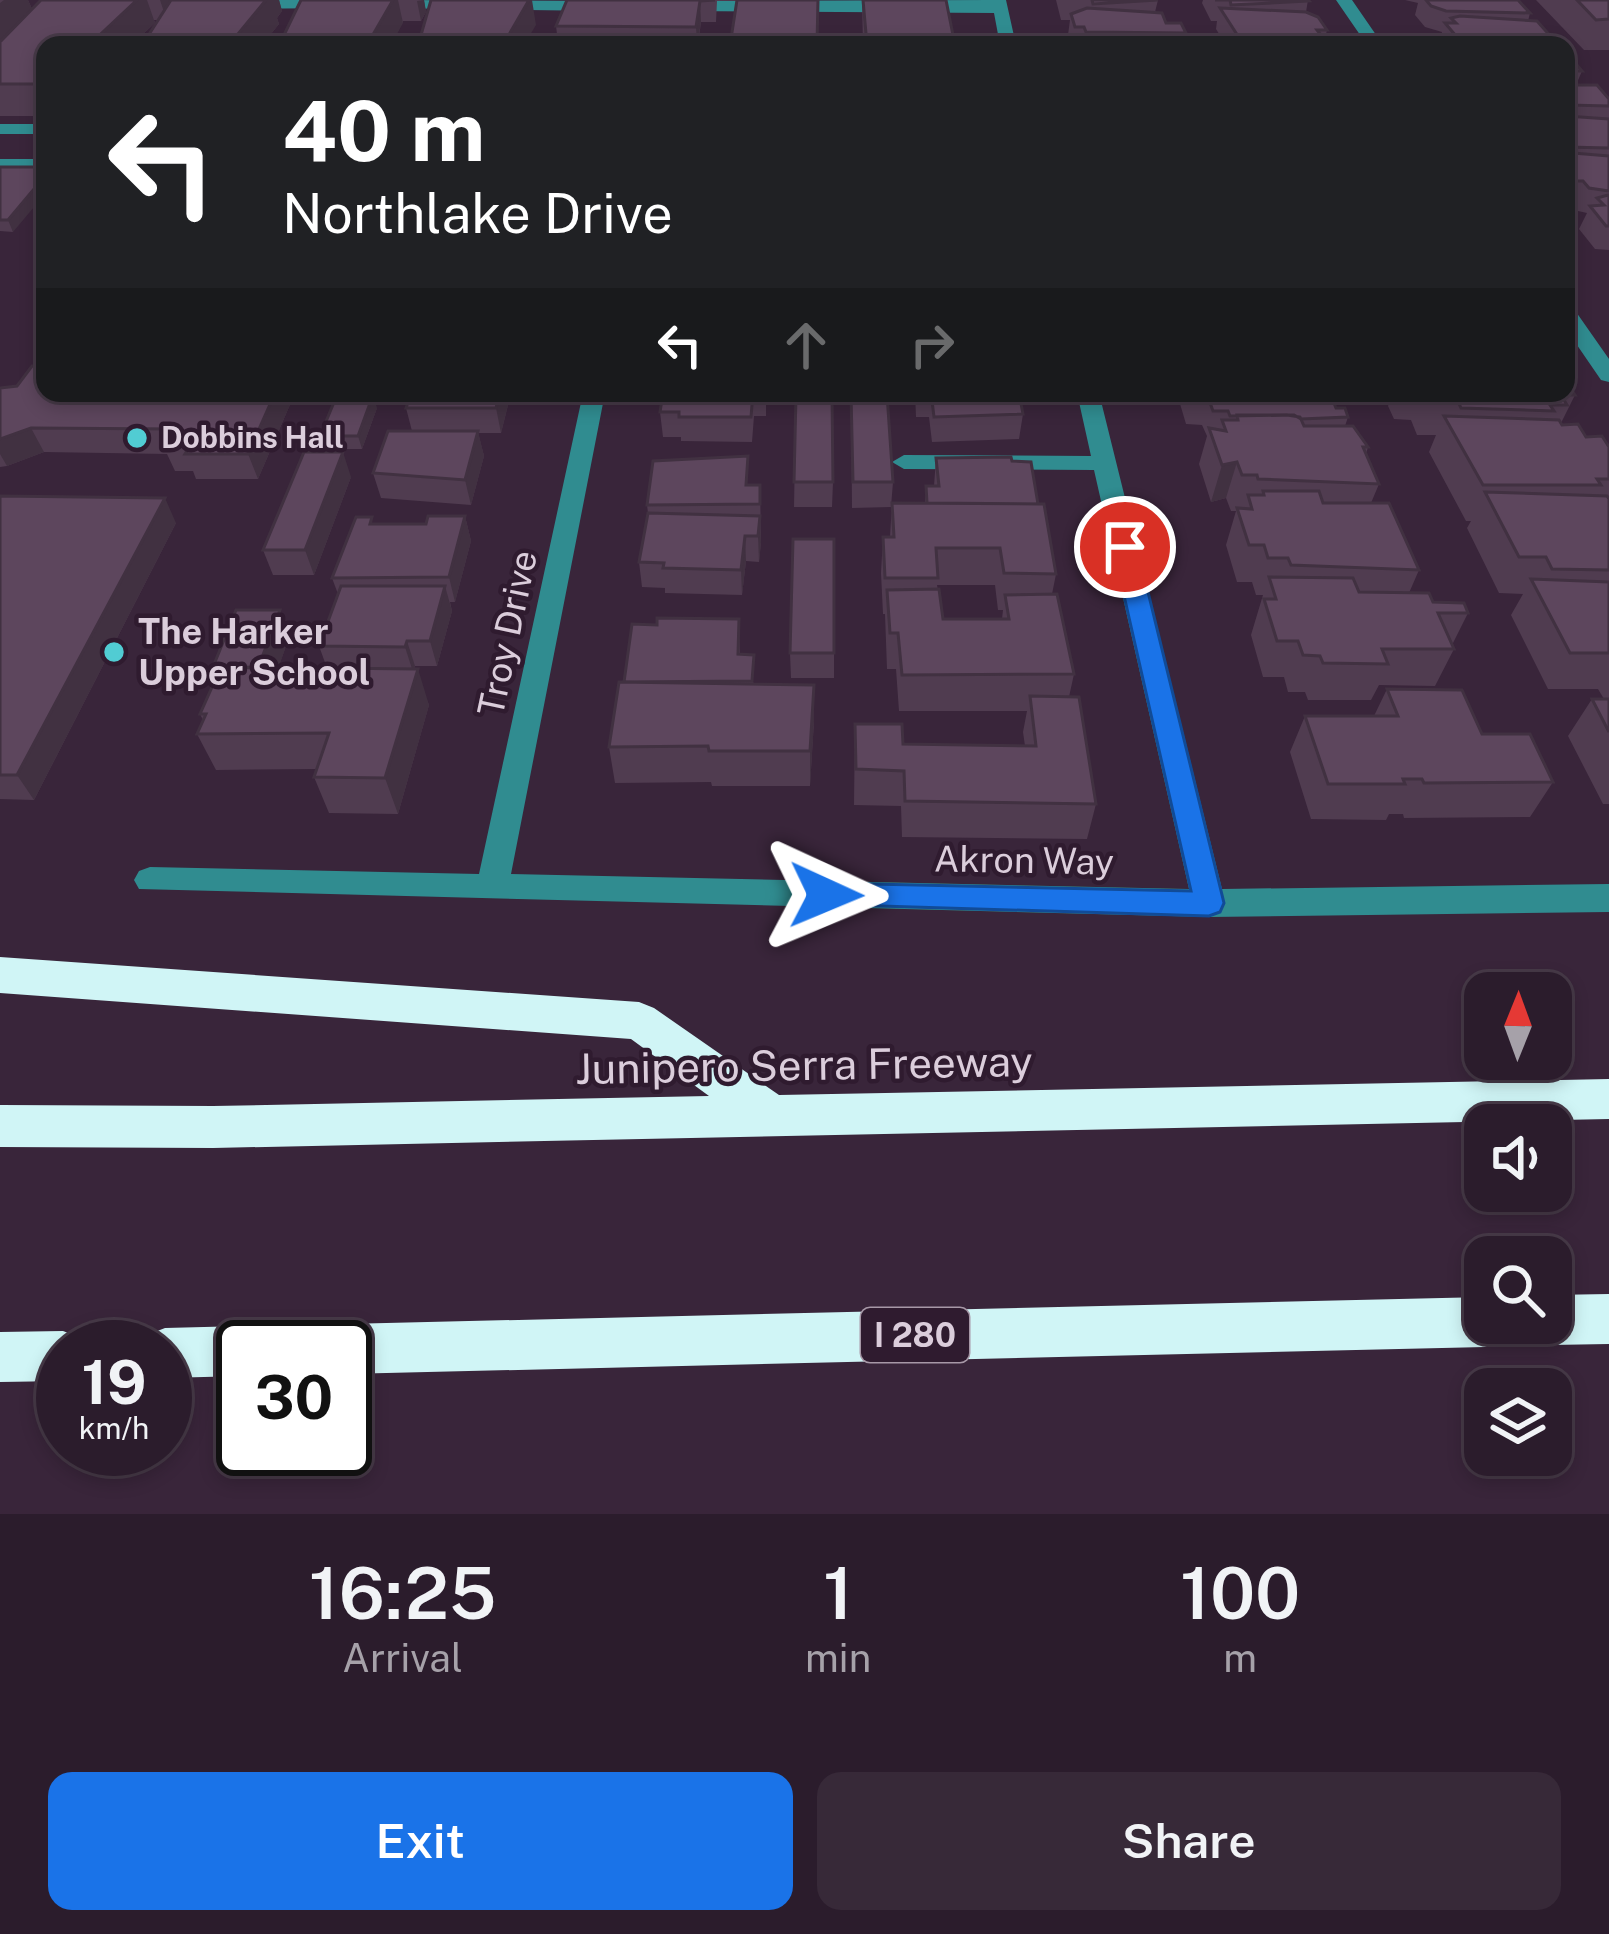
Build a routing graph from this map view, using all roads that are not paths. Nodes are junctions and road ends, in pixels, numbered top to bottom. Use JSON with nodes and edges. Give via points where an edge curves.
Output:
{"nodes":[{"id":1,"x":1344,"y":0,"type":"edge"},
{"id":2,"x":214,"y":4,"type":"edge"},
{"id":3,"x":1000,"y":4,"type":"edge"},
{"id":4,"x":617,"y":6,"type":"edge"},
{"id":5,"x":664,"y":6,"type":"edge"},
{"id":6,"x":1006,"y":36,"type":"edge"},
{"id":7,"x":1370,"y":36,"type":"edge"},
{"id":8,"x":0,"y":129,"type":"edge"},
{"id":9,"x":36,"y":129,"type":"edge"},
{"id":10,"x":0,"y":164,"type":"edge"},
{"id":11,"x":36,"y":164,"type":"edge"},
{"id":12,"x":1575,"y":327,"type":"edge"},
{"id":13,"x":1609,"y":375,"type":"edge"},
{"id":14,"x":591,"y":402,"type":"edge"},
{"id":15,"x":1090,"y":402,"type":"edge"},
{"id":16,"x":904,"y":462,"type":"dead end"},
{"id":17,"x":1105,"y":463,"type":"junction"},
{"id":18,"x":150,"y":880,"type":"dead end"},
{"id":19,"x":492,"y":888,"type":"junction"},
{"id":20,"x":1609,"y":898,"type":"edge"},
{"id":21,"x":1209,"y":903,"type":"junction"},
{"id":22,"x":0,"y":975,"type":"edge"},
{"id":23,"x":1609,"y":1099,"type":"edge"},
{"id":24,"x":774,"y":1117,"type":"junction"},
{"id":25,"x":0,"y":1126,"type":"edge"},
{"id":26,"x":1609,"y":1319,"type":"edge"},
{"id":27,"x":1572,"y":1320,"type":"edge"},
{"id":28,"x":1464,"y":1322,"type":"edge"},
{"id":29,"x":372,"y":1348,"type":"edge"},
{"id":30,"x":36,"y":1356,"type":"edge"},
{"id":31,"x":0,"y":1357,"type":"edge"}],
"edges":[{"from":1,"to":7,"type":"street"},
{"from":2,"to":4,"type":"street"},
{"from":3,"to":5,"type":"street"},
{"from":3,"to":6,"type":"street"},
{"from":8,"to":9,"type":"street"},
{"from":10,"to":11,"type":"street"},
{"from":12,"to":13,"type":"street"},
{"from":14,"to":19,"type":"street","name":"Troy Drive"},
{"from":15,"to":17,"type":"street"},
{"from":16,"to":17,"type":"street"},
{"from":17,"to":21,"type":"street"},
{"from":18,"to":19,"type":"street","name":"Akron Way"},
{"from":19,"to":21,"type":"street","name":"Akron Way"},
{"from":20,"to":21,"type":"street","name":"Akron Way"},
{"from":22,"to":24,"type":"highway","via":[[639,1022]]},
{"from":23,"to":24,"type":"highway","name":"Junipero Serra Freeway"},
{"from":24,"to":25,"type":"highway","name":"Junipero Serra Freeway"},
{"from":26,"to":27,"type":"highway"},
{"from":28,"to":29,"type":"highway","number":"I 280"},
{"from":30,"to":31,"type":"highway"}]}
